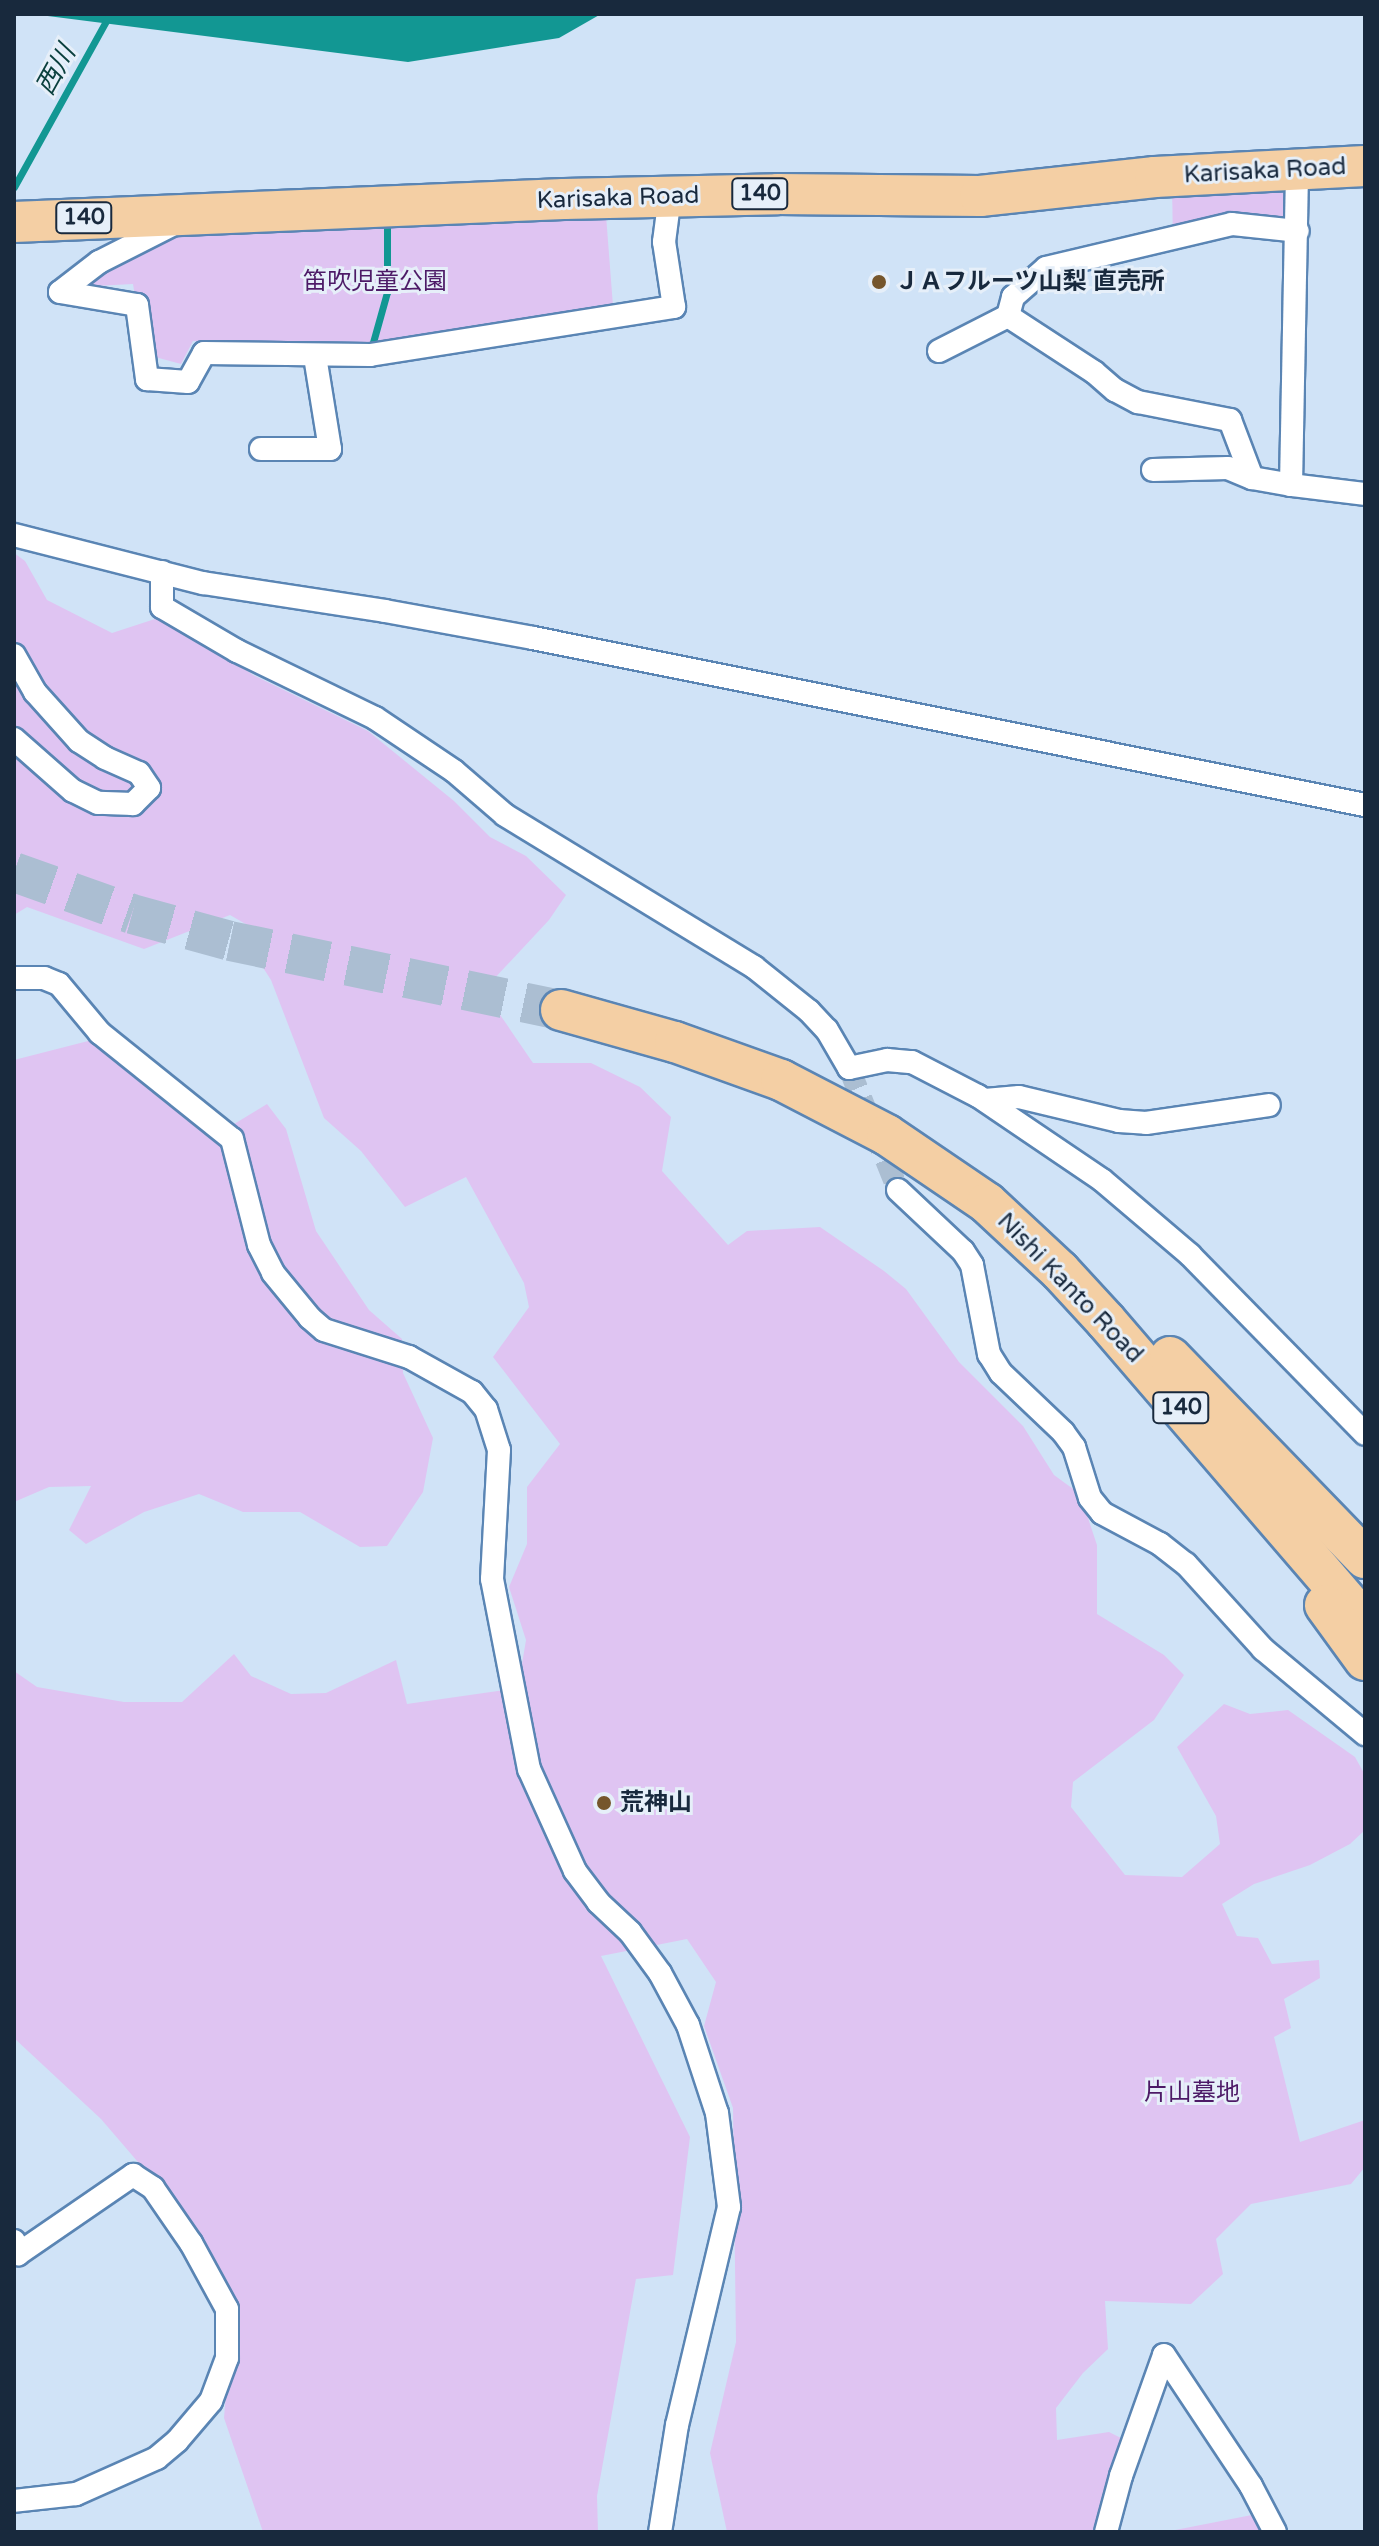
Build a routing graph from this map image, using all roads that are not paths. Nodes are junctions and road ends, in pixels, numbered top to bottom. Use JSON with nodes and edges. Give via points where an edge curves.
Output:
{"nodes":[{"id":1,"x":1365,"y":166,"type":"edge"},
{"id":2,"x":1297,"y":170,"type":"junction"},
{"id":3,"x":670,"y":196,"type":"junction"},
{"id":4,"x":168,"y":213,"type":"junction"},
{"id":5,"x":14,"y":222,"type":"edge"},
{"id":6,"x":1298,"y":231,"type":"junction"},
{"id":7,"x":1008,"y":316,"type":"junction"},
{"id":8,"x":939,"y":351,"type":"dead end"},
{"id":9,"x":315,"y":356,"type":"junction"},
{"id":10,"x":261,"y":449,"type":"dead end"},
{"id":11,"x":1153,"y":470,"type":"dead end"},
{"id":12,"x":1252,"y":478,"type":"junction"},
{"id":13,"x":1291,"y":485,"type":"junction"},
{"id":14,"x":1365,"y":494,"type":"edge"},
{"id":15,"x":14,"y":535,"type":"edge"},
{"id":16,"x":162,"y":572,"type":"junction"},
{"id":17,"x":14,"y":655,"type":"edge"},
{"id":18,"x":14,"y":739,"type":"edge"},
{"id":19,"x":1365,"y":805,"type":"edge"},
{"id":20,"x":14,"y":978,"type":"edge"},
{"id":21,"x":561,"y":1010,"type":"tunnel mouth"},
{"id":22,"x":985,"y":1100,"type":"junction"},
{"id":23,"x":1269,"y":1105,"type":"dead end"},
{"id":24,"x":898,"y":1190,"type":"tunnel mouth"},
{"id":25,"x":987,"y":1203,"type":"junction"},
{"id":26,"x":1060,"y":1271,"type":"junction"},
{"id":27,"x":1365,"y":1434,"type":"edge"},
{"id":28,"x":1365,"y":1558,"type":"edge"},
{"id":29,"x":1365,"y":1622,"type":"edge"},
{"id":30,"x":1365,"y":1660,"type":"edge"},
{"id":31,"x":1365,"y":1734,"type":"edge"},
{"id":32,"x":14,"y":2241,"type":"edge"},
{"id":33,"x":14,"y":2501,"type":"edge"},
{"id":34,"x":660,"y":2532,"type":"edge"},
{"id":35,"x":1106,"y":2532,"type":"edge"},
{"id":36,"x":1275,"y":2532,"type":"edge"}],
"edges":[{"from":1,"to":2,"type":"highway","name":"Karisaka Road","number":"140"},
{"from":2,"to":3,"type":"highway","name":"Karisaka Road","number":"140","via":[[1155,177],[980,196]]},
{"from":2,"to":6,"type":"street"},
{"from":3,"to":4,"type":"highway","name":"Karisaka Road","number":"140"},
{"from":3,"to":9,"type":"street","via":[[664,242],[674,307],[370,355]]},
{"from":4,"to":5,"type":"highway","name":"Karisaka Road","number":"140"},
{"from":4,"to":9,"type":"street","via":[[178,223],[99,262],[60,292],[137,305],[147,379],[188,382],[204,353]]},
{"from":6,"to":7,"type":"street","via":[[1232,224],[1085,256],[1046,268],[1013,297]]},
{"from":6,"to":13,"type":"street"},
{"from":7,"to":8,"type":"street"},
{"from":7,"to":12,"type":"street","via":[[1138,402],[1230,420]]},
{"from":9,"to":10,"type":"street","via":[[330,449]]},
{"from":11,"to":12,"type":"street","via":[[1228,468]]},
{"from":12,"to":13,"type":"street"},
{"from":13,"to":14,"type":"street"},
{"from":15,"to":16,"type":"street"},
{"from":16,"to":19,"type":"street","via":[[533,638]]},
{"from":16,"to":22,"type":"street","via":[[162,607],[237,651],[375,718],[454,771],[505,815],[754,967],[827,1030],[849,1068],[887,1060],[912,1062]]},
{"from":17,"to":18,"type":"street","via":[[35,692],[79,741],[139,773],[149,788],[133,804],[98,803],[73,791]]},
{"from":20,"to":34,"type":"street","via":[[59,984],[100,1033],[232,1139],[259,1245],[273,1273],[310,1318],[324,1330],[409,1357],[472,1392],[486,1409],[499,1450],[492,1579],[529,1769],[575,1871],[660,1973],[688,2025],[717,2113],[729,2207],[677,2425]]},
{"from":21,"to":25,"type":"highway","name":"Nishi Kanto Road","number":"140","via":[[675,1042],[781,1080],[887,1135]]},
{"from":22,"to":23,"type":"street","via":[[1019,1097],[1146,1123]]},
{"from":22,"to":27,"type":"street","via":[[1148,1216]]},
{"from":24,"to":31,"type":"street","via":[[972,1265],[989,1354],[1074,1447],[1090,1498],[1102,1513],[1186,1564],[1263,1649]]},
{"from":25,"to":26,"type":"highway","name":"Nishi Kanto Road","number":"140"},
{"from":25,"to":28,"type":"highway","via":[[1136,1321]]},
{"from":26,"to":29,"type":"highway","name":"Nishi Kanto Road","number":"140"},
{"from":26,"to":30,"type":"highway","via":[[1241,1494]]},
{"from":32,"to":33,"type":"street","via":[[18,2254],[133,2175],[153,2188],[227,2309],[227,2358],[211,2401],[177,2441],[157,2458],[76,2494]]},
{"from":35,"to":36,"type":"street","via":[[1164,2355],[1251,2486]]}]}
